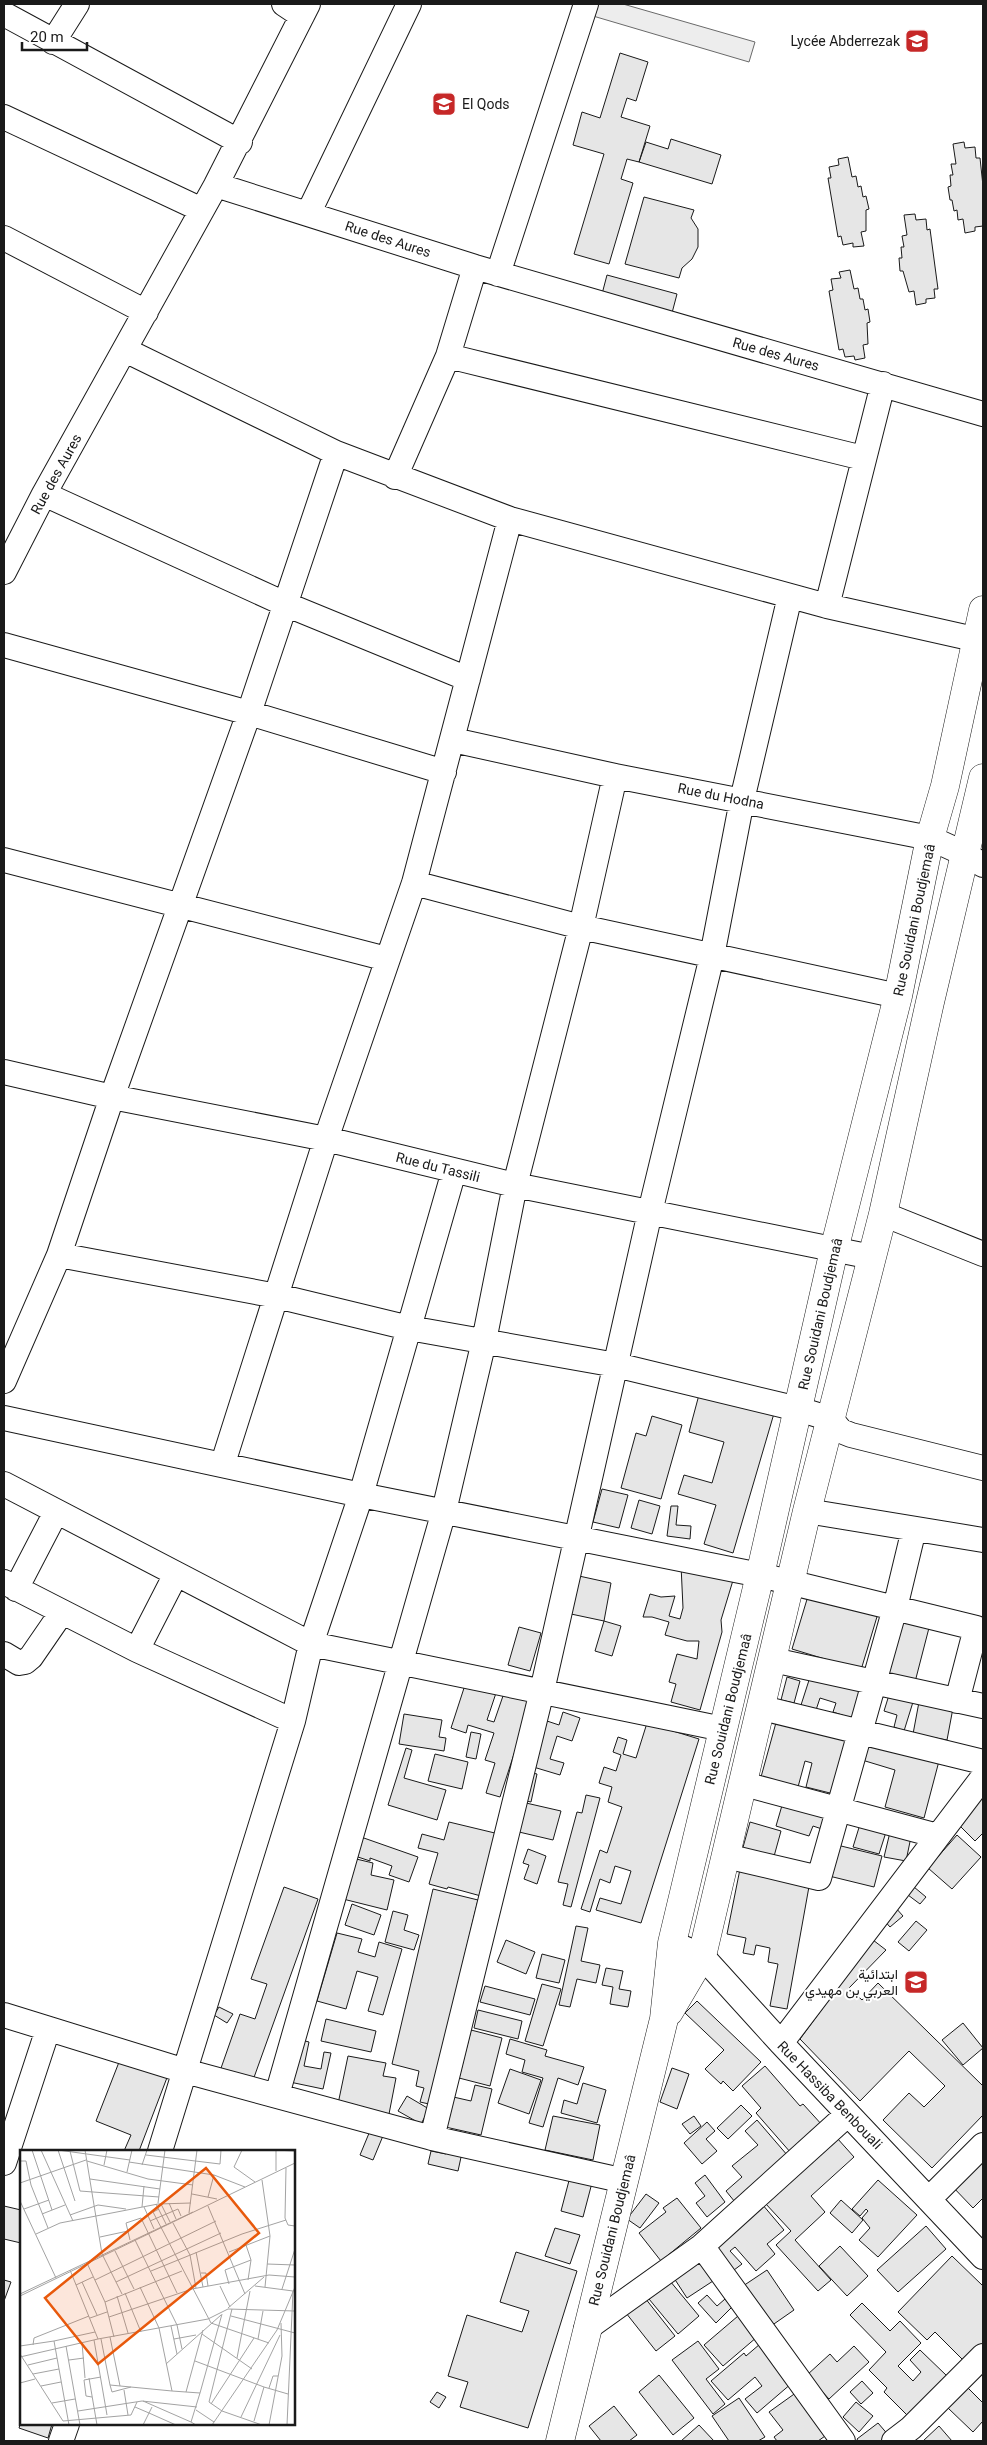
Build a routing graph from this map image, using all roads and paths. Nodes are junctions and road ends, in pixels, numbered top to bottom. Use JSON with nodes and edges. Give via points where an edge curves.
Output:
{"nodes":[{"id":1,"x":77,"y":4,"type":"edge"},
{"id":2,"x":409,"y":4,"type":"edge"},
{"id":3,"x":586,"y":4,"type":"edge"},
{"id":4,"x":298,"y":8,"type":"edge"},
{"id":5,"x":6,"y":20,"type":"edge"},
{"id":6,"x":53,"y":42,"type":"junction"},
{"id":7,"x":4,"y":117,"type":"edge"},
{"id":8,"x":240,"y":142,"type":"junction"},
{"id":9,"x":216,"y":185,"type":"junction"},
{"id":10,"x":202,"y":210,"type":"junction"},
{"id":11,"x":308,"y":214,"type":"junction"},
{"id":12,"x":4,"y":238,"type":"edge"},
{"id":13,"x":475,"y":268,"type":"junction"},
{"id":14,"x":498,"y":274,"type":"junction"},
{"id":15,"x":146,"y":312,"type":"junction"},
{"id":16,"x":125,"y":350,"type":"junction"},
{"id":17,"x":448,"y":356,"type":"junction"},
{"id":18,"x":883,"y":384,"type":"junction"},
{"id":19,"x":983,"y":414,"type":"edge"},
{"id":20,"x":336,"y":453,"type":"junction"},
{"id":21,"x":863,"y":458,"type":"junction"},
{"id":22,"x":395,"y":476,"type":"junction"},
{"id":23,"x":44,"y":494,"type":"junction"},
{"id":24,"x":510,"y":519,"type":"junction"},
{"id":25,"x":4,"y":572,"type":"edge"},
{"id":26,"x":790,"y":596,"type":"junction"},
{"id":27,"x":285,"y":604,"type":"junction"},
{"id":28,"x":826,"y":606,"type":"junction"},
{"id":29,"x":983,"y":610,"type":"edge"},
{"id":30,"x":980,"y":640,"type":"edge"},
{"id":31,"x":4,"y":645,"type":"edge"},
{"id":32,"x":468,"y":679,"type":"junction"},
{"id":33,"x":249,"y":712,"type":"junction"},
{"id":34,"x":453,"y":740,"type":"junction"},
{"id":35,"x":444,"y":772,"type":"junction"},
{"id":36,"x":614,"y":776,"type":"junction"},
{"id":37,"x":983,"y":778,"type":"edge"},
{"id":38,"x":742,"y":800,"type":"junction"},
{"id":39,"x":930,"y":838,"type":"junction"},
{"id":40,"x":974,"y":859,"type":"edge"},
{"id":41,"x":4,"y":860,"type":"edge"},
{"id":42,"x":414,"y":883,"type":"junction"},
{"id":43,"x":180,"y":906,"type":"junction"},
{"id":44,"x":581,"y":928,"type":"junction"},
{"id":45,"x":712,"y":956,"type":"junction"},
{"id":46,"x":387,"y":959,"type":"junction"},
{"id":47,"x":898,"y":996,"type":"junction"},
{"id":48,"x":4,"y":1072,"type":"edge"},
{"id":49,"x":112,"y":1097,"type":"junction"},
{"id":50,"x":326,"y":1139,"type":"junction"},
{"id":51,"x":454,"y":1171,"type":"junction"},
{"id":52,"x":516,"y":1185,"type":"junction"},
{"id":53,"x":650,"y":1212,"type":"junction"},
{"id":54,"x":883,"y":1214,"type":"junction"},
{"id":55,"x":834,"y":1250,"type":"junction"},
{"id":56,"x":983,"y":1254,"type":"edge"},
{"id":57,"x":59,"y":1255,"type":"junction"},
{"id":58,"x":872,"y":1257,"type":"junction"},
{"id":59,"x":277,"y":1296,"type":"junction"},
{"id":60,"x":409,"y":1328,"type":"junction"},
{"id":61,"x":484,"y":1341,"type":"junction"},
{"id":62,"x":616,"y":1365,"type":"junction"},
{"id":63,"x":4,"y":1381,"type":"edge"},
{"id":64,"x":798,"y":1409,"type":"junction"},
{"id":65,"x":4,"y":1418,"type":"edge"},
{"id":66,"x":831,"y":1419,"type":"junction"},
{"id":67,"x":223,"y":1463,"type":"junction"},
{"id":68,"x":983,"y":1468,"type":"edge"},
{"id":69,"x":4,"y":1484,"type":"edge"},
{"id":70,"x":361,"y":1495,"type":"junction"},
{"id":71,"x":444,"y":1510,"type":"junction"},
{"id":72,"x":808,"y":1511,"type":"junction"},
{"id":73,"x":56,"y":1512,"type":"junction"},
{"id":74,"x":914,"y":1529,"type":"junction"},
{"id":75,"x":576,"y":1536,"type":"junction"},
{"id":76,"x":983,"y":1540,"type":"edge"},
{"id":77,"x":176,"y":1574,"type":"junction"},
{"id":78,"x":760,"y":1575,"type":"junction"},
{"id":79,"x":790,"y":1583,"type":"junction"},
{"id":80,"x":10,"y":1586,"type":"edge"},
{"id":81,"x":895,"y":1608,"type":"junction"},
{"id":82,"x":62,"y":1612,"type":"junction"},
{"id":83,"x":312,"y":1644,"type":"junction"},
{"id":84,"x":137,"y":1650,"type":"junction"},
{"id":85,"x":4,"y":1654,"type":"edge"},
{"id":86,"x":773,"y":1660,"type":"junction"},
{"id":87,"x":402,"y":1663,"type":"junction"},
{"id":88,"x":875,"y":1682,"type":"junction"},
{"id":89,"x":542,"y":1691,"type":"junction"},
{"id":90,"x":957,"y":1701,"type":"junction"},
{"id":91,"x":983,"y":1706,"type":"edge"},
{"id":92,"x":762,"y":1708,"type":"junction"},
{"id":93,"x":293,"y":1721,"type":"junction"},
{"id":94,"x":723,"y":1729,"type":"junction"},
{"id":95,"x":860,"y":1732,"type":"junction"},
{"id":96,"x":983,"y":1762,"type":"edge"},
{"id":97,"x":983,"y":1777,"type":"edge"},
{"id":98,"x":744,"y":1784,"type":"junction"},
{"id":99,"x":839,"y":1809,"type":"junction"},
{"id":100,"x":938,"y":1836,"type":"junction"},
{"id":101,"x":726,"y":1856,"type":"junction"},
{"id":102,"x":672,"y":1943,"type":"junction"},
{"id":103,"x":702,"y":1956,"type":"junction"},
{"id":104,"x":4,"y":2015,"type":"edge"},
{"id":105,"x":664,"y":2019,"type":"junction"},
{"id":106,"x":48,"y":2029,"type":"junction"},
{"id":107,"x":781,"y":2043,"type":"junction"},
{"id":108,"x":185,"y":2071,"type":"junction"},
{"id":109,"x":277,"y":2095,"type":"junction"},
{"id":110,"x":848,"y":2114,"type":"junction"},
{"id":111,"x":432,"y":2138,"type":"junction"},
{"id":112,"x":983,"y":2145,"type":"edge"},
{"id":113,"x":160,"y":2150,"type":"edge"},
{"id":114,"x":4,"y":2164,"type":"edge"},
{"id":115,"x":625,"y":2181,"type":"junction"},
{"id":116,"x":929,"y":2200,"type":"junction"},
{"id":117,"x":702,"y":2246,"type":"junction"},
{"id":118,"x":983,"y":2257,"type":"edge"},
{"id":119,"x":586,"y":2329,"type":"junction"},
{"id":120,"x":983,"y":2356,"type":"edge"},
{"id":121,"x":68,"y":2425,"type":"edge"},
{"id":122,"x":61,"y":2441,"type":"edge"},
{"id":123,"x":560,"y":2441,"type":"edge"},
{"id":124,"x":843,"y":2441,"type":"edge"},
{"id":125,"x":894,"y":2441,"type":"edge"}],
"edges":[{"from":1,"to":6,"type":"street"},
{"from":2,"to":11,"type":"street"},
{"from":3,"to":14,"type":"street"},
{"from":4,"to":8,"type":"street"},
{"from":5,"to":6,"type":"street"},
{"from":6,"to":8,"type":"street"},
{"from":7,"to":10,"type":"street"},
{"from":8,"to":9,"type":"street"},
{"from":9,"to":10,"type":"street","name":"Rue des Aures"},
{"from":9,"to":11,"type":"street","name":"Rue des Aures"},
{"from":10,"to":15,"type":"street","name":"Rue des Aures"},
{"from":11,"to":13,"type":"street","name":"Rue des Aures"},
{"from":12,"to":15,"type":"street"},
{"from":13,"to":14,"type":"street","name":"Rue des Aures"},
{"from":13,"to":17,"type":"street"},
{"from":14,"to":18,"type":"street","name":"Rue des Aures"},
{"from":15,"to":16,"type":"street","name":"Rue des Aures"},
{"from":16,"to":20,"type":"street"},
{"from":16,"to":23,"type":"street","name":"Rue des Aures"},
{"from":17,"to":21,"type":"street"},
{"from":17,"to":22,"type":"street"},
{"from":18,"to":19,"type":"street","name":"Rue des Aures"},
{"from":18,"to":21,"type":"street"},
{"from":20,"to":22,"type":"street"},
{"from":20,"to":27,"type":"street"},
{"from":21,"to":28,"type":"street"},
{"from":22,"to":24,"type":"street"},
{"from":23,"to":25,"type":"street","name":"Rue des Aures"},
{"from":23,"to":27,"type":"street"},
{"from":24,"to":26,"type":"street"},
{"from":24,"to":32,"type":"street"},
{"from":26,"to":28,"type":"street"},
{"from":26,"to":38,"type":"street"},
{"from":27,"to":32,"type":"street"},
{"from":27,"to":33,"type":"street"},
{"from":28,"to":30,"type":"street"},
{"from":29,"to":30,"type":"main road","name":"Rue Souidani Boudjemaâ"},
{"from":30,"to":39,"type":"main road","name":"Rue Souidani Boudjemaâ"},
{"from":31,"to":33,"type":"street"},
{"from":32,"to":34,"type":"street"},
{"from":33,"to":35,"type":"street"},
{"from":33,"to":43,"type":"street"},
{"from":34,"to":35,"type":"street"},
{"from":34,"to":36,"type":"street","name":"Rue du Hodna"},
{"from":35,"to":42,"type":"street"},
{"from":36,"to":38,"type":"street","name":"Rue du Hodna"},
{"from":36,"to":44,"type":"street"},
{"from":37,"to":40,"type":"main road","name":"Rue Souidani Boudjemaâ"},
{"from":38,"to":39,"type":"street","name":"Rue du Hodna"},
{"from":38,"to":45,"type":"street"},
{"from":39,"to":40,"type":"street","name":"Rue du Hodna"},
{"from":39,"to":47,"type":"main road","name":"Rue Souidani Boudjemaâ"},
{"from":40,"to":54,"type":"main road","name":"Rue Souidani Boudjemaâ"},
{"from":41,"to":43,"type":"street"},
{"from":42,"to":44,"type":"street"},
{"from":42,"to":46,"type":"street"},
{"from":43,"to":46,"type":"street"},
{"from":43,"to":49,"type":"street"},
{"from":44,"to":45,"type":"street"},
{"from":44,"to":52,"type":"street"},
{"from":45,"to":47,"type":"street"},
{"from":45,"to":53,"type":"street"},
{"from":46,"to":50,"type":"street"},
{"from":47,"to":55,"type":"main road","name":"Rue Souidani Boudjemaâ"},
{"from":48,"to":49,"type":"street","name":"Rue du Tassili"},
{"from":49,"to":50,"type":"street","name":"Rue du Tassili"},
{"from":49,"to":57,"type":"street"},
{"from":50,"to":51,"type":"street","name":"Rue du Tassili"},
{"from":50,"to":59,"type":"street"},
{"from":51,"to":52,"type":"street","name":"Rue du Tassili"},
{"from":51,"to":60,"type":"street"},
{"from":52,"to":53,"type":"street","name":"Rue du Tassili"},
{"from":52,"to":61,"type":"street"},
{"from":53,"to":55,"type":"street","name":"Rue du Tassili"},
{"from":53,"to":62,"type":"street"},
{"from":54,"to":56,"type":"street"},
{"from":54,"to":58,"type":"main road","name":"Rue Souidani Boudjemaâ"},
{"from":55,"to":58,"type":"street","name":"Rue du Tassili"},
{"from":55,"to":64,"type":"main road","name":"Rue Souidani Boudjemaâ"},
{"from":57,"to":59,"type":"street"},
{"from":57,"to":63,"type":"street"},
{"from":58,"to":66,"type":"main road","name":"Rue Souidani Boudjemaâ"},
{"from":59,"to":60,"type":"street"},
{"from":59,"to":67,"type":"street"},
{"from":60,"to":61,"type":"street"},
{"from":60,"to":70,"type":"street"},
{"from":61,"to":62,"type":"street"},
{"from":61,"to":71,"type":"street"},
{"from":62,"to":64,"type":"street"},
{"from":62,"to":75,"type":"street"},
{"from":64,"to":66,"type":"street"},
{"from":64,"to":78,"type":"main road","name":"Rue Souidani Boudjemaâ"},
{"from":65,"to":67,"type":"street"},
{"from":66,"to":68,"type":"street","via":[[851,1435]]},
{"from":66,"to":72,"type":"main road","name":"Rue Souidani Boudjemaâ"},
{"from":67,"to":70,"type":"street"},
{"from":69,"to":73,"type":"street"},
{"from":70,"to":71,"type":"street"},
{"from":70,"to":83,"type":"street"},
{"from":71,"to":75,"type":"street"},
{"from":71,"to":87,"type":"street"},
{"from":72,"to":74,"type":"street"},
{"from":72,"to":79,"type":"main road","name":"Rue Souidani Boudjemaâ"},
{"from":73,"to":77,"type":"street"},
{"from":73,"to":80,"type":"street"},
{"from":74,"to":76,"type":"street"},
{"from":74,"to":81,"type":"street"},
{"from":75,"to":78,"type":"street"},
{"from":75,"to":89,"type":"street"},
{"from":77,"to":83,"type":"street"},
{"from":77,"to":84,"type":"street"},
{"from":78,"to":79,"type":"street"},
{"from":78,"to":94,"type":"main road","name":"Rue Souidani Boudjemaâ"},
{"from":79,"to":81,"type":"street"},
{"from":79,"to":86,"type":"main road","name":"Rue Souidani Boudjemaâ"},
{"from":80,"to":82,"type":"street"},
{"from":81,"to":88,"type":"street"},
{"from":81,"to":90,"type":"street","via":[[976,1628]]},
{"from":82,"to":84,"type":"street"},
{"from":82,"to":85,"type":"street","via":[[25,1662],[18,1663]]},
{"from":83,"to":87,"type":"street"},
{"from":83,"to":93,"type":"street"},
{"from":84,"to":93,"type":"street"},
{"from":86,"to":88,"type":"street"},
{"from":86,"to":92,"type":"main road","name":"Rue Souidani Boudjemaâ"},
{"from":87,"to":89,"type":"street"},
{"from":87,"to":109,"type":"street"},
{"from":88,"to":90,"type":"street"},
{"from":88,"to":95,"type":"street"},
{"from":89,"to":94,"type":"street"},
{"from":89,"to":111,"type":"street"},
{"from":90,"to":91,"type":"street"},
{"from":92,"to":95,"type":"street"},
{"from":92,"to":98,"type":"main road","name":"Rue Souidani Boudjemaâ"},
{"from":93,"to":108,"type":"street"},
{"from":94,"to":102,"type":"main road","name":"Rue Souidani Boudjemaâ"},
{"from":95,"to":96,"type":"street"},
{"from":95,"to":99,"type":"street"},
{"from":97,"to":100,"type":"street"},
{"from":98,"to":99,"type":"street"},
{"from":98,"to":101,"type":"main road","name":"Rue Souidani Boudjemaâ"},
{"from":99,"to":100,"type":"street"},
{"from":99,"to":101,"type":"street","via":[[819,1878]]},
{"from":100,"to":107,"type":"street"},
{"from":101,"to":103,"type":"main road","name":"Rue Souidani Boudjemaâ"},
{"from":102,"to":103,"type":"street","name":"Rue Hassiba Benbouali"},
{"from":102,"to":105,"type":"main road","name":"Rue Souidani Boudjemaâ"},
{"from":103,"to":105,"type":"main road","name":"Rue Souidani Boudjemaâ"},
{"from":103,"to":107,"type":"street","name":"Rue Hassiba Benbouali"},
{"from":104,"to":106,"type":"street"},
{"from":105,"to":115,"type":"main road","name":"Rue Souidani Boudjemaâ"},
{"from":106,"to":108,"type":"street"},
{"from":106,"to":114,"type":"street"},
{"from":107,"to":110,"type":"street","name":"Rue Hassiba Benbouali"},
{"from":108,"to":109,"type":"street"},
{"from":108,"to":113,"type":"street"},
{"from":109,"to":111,"type":"street"},
{"from":110,"to":116,"type":"street","name":"Rue Hassiba Benbouali"},
{"from":110,"to":117,"type":"street"},
{"from":111,"to":115,"type":"street"},
{"from":112,"to":116,"type":"street"},
{"from":115,"to":119,"type":"main road","name":"Rue Souidani Boudjemaâ"},
{"from":116,"to":118,"type":"street","name":"Rue Hassiba Benbouali"},
{"from":117,"to":119,"type":"street"},
{"from":117,"to":124,"type":"street"},
{"from":119,"to":123,"type":"main road","name":"Rue Souidani Boudjemaâ"},
{"from":120,"to":125,"type":"street"},
{"from":121,"to":122,"type":"street"}]}
